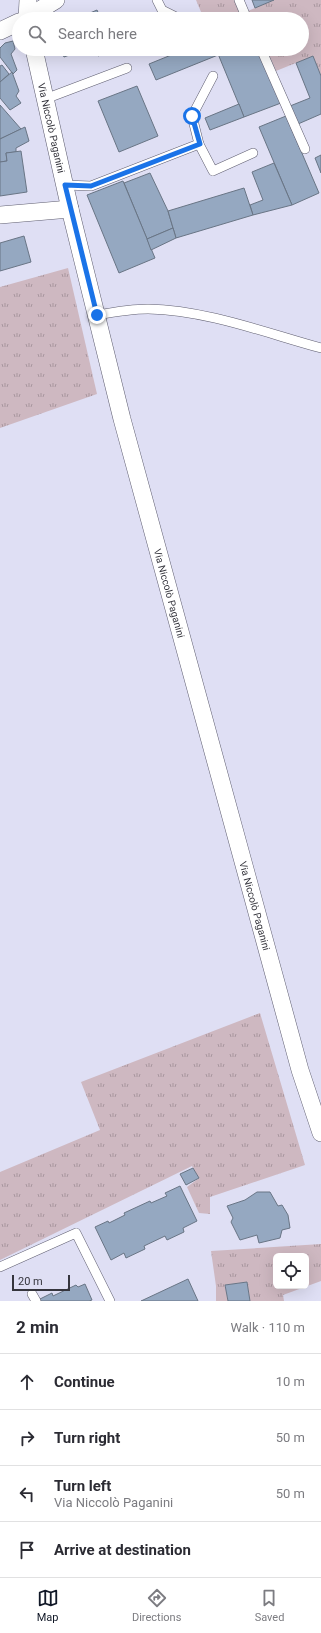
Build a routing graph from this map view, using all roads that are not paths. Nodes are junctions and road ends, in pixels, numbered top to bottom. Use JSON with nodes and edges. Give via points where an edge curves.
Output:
{"nodes":[{"id":1,"x":28,"y":0,"type":"edge"},
{"id":2,"x":56,"y":0,"type":"edge"},
{"id":3,"x":157,"y":0,"type":"edge"},
{"id":4,"x":239,"y":0,"type":"edge"},
{"id":5,"x":26,"y":12,"type":"edge"},
{"id":6,"x":37,"y":12,"type":"edge"},
{"id":7,"x":166,"y":12,"type":"edge"},
{"id":8,"x":244,"y":12,"type":"edge"},
{"id":9,"x":12,"y":26,"type":"edge"},
{"id":10,"x":0,"y":31,"type":"edge"},
{"id":11,"x":36,"y":56,"type":"edge"},
{"id":12,"x":263,"y":56,"type":"edge"},
{"id":13,"x":127,"y":68,"type":"dead end"},
{"id":14,"x":213,"y":76,"type":"dead end"},
{"id":15,"x":45,"y":98,"type":"junction"},
{"id":16,"x":200,"y":144,"type":"junction"},
{"id":17,"x":305,"y":148,"type":"dead end"},
{"id":18,"x":254,"y":153,"type":"dead end"},
{"id":19,"x":65,"y":185,"type":"junction"},
{"id":20,"x":70,"y":209,"type":"junction"},
{"id":21,"x":0,"y":216,"type":"edge"},
{"id":22,"x":97,"y":315,"type":"junction"},
{"id":23,"x":321,"y":348,"type":"edge"},
{"id":24,"x":321,"y":1133,"type":"edge"},
{"id":25,"x":0,"y":1267,"type":"edge"},
{"id":26,"x":110,"y":1301,"type":"edge"}],
"edges":[{"from":1,"to":5,"type":"street"},
{"from":2,"to":6,"type":"street"},
{"from":3,"to":7,"type":"lane"},
{"from":4,"to":8,"type":"lane"},
{"from":9,"to":10,"type":"street"},
{"from":11,"to":15,"type":"street","name":"Via Niccolò Paganini"},
{"from":12,"to":17,"type":"lane"},
{"from":13,"to":15,"type":"lane"},
{"from":14,"to":16,"type":"lane","via":[[192,116]]},
{"from":15,"to":19,"type":"street","name":"Via Niccolò Paganini"},
{"from":16,"to":18,"type":"lane","via":[[213,171]]},
{"from":16,"to":19,"type":"lane","via":[[91,186]]},
{"from":19,"to":20,"type":"street","name":"Via Niccolò Paganini"},
{"from":20,"to":21,"type":"street"},
{"from":20,"to":22,"type":"street","name":"Via Niccolò Paganini"},
{"from":22,"to":23,"type":"lane","via":[[142,310],[185,313],[240,325]]},
{"from":22,"to":24,"type":"street","name":"Via Niccolò Paganini","via":[[122,419],[298,1062]]},
{"from":25,"to":26,"type":"lane","via":[[76,1233]]}]}
